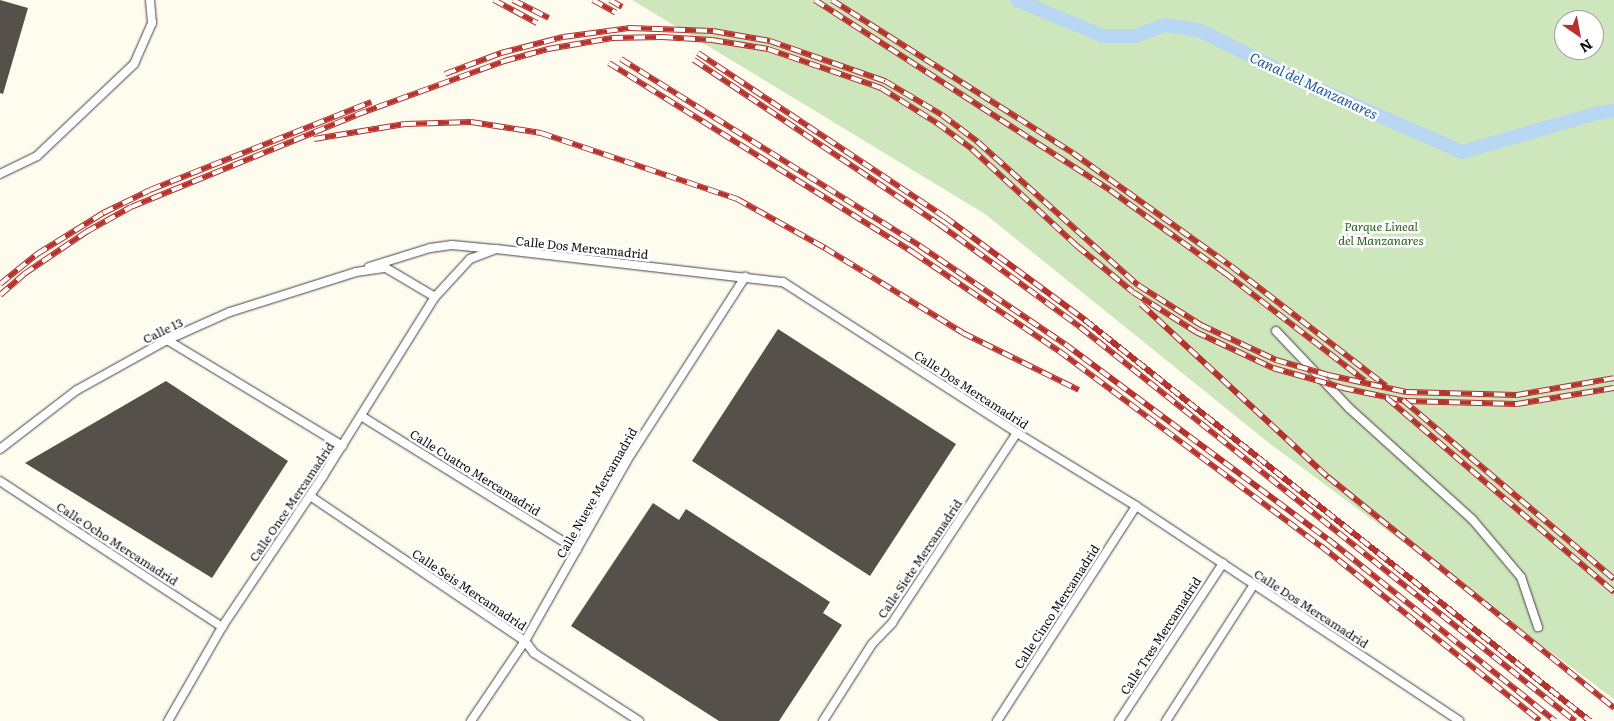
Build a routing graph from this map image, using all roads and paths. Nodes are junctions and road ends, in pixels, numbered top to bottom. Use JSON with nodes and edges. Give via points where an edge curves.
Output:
{"nodes":[{"id":1,"x":150,"y":0,"type":"edge"},
{"id":2,"x":0,"y":174,"type":"edge"},
{"id":3,"x":496,"y":249,"type":"junction"},
{"id":4,"x":356,"y":272,"type":"junction"},
{"id":5,"x":745,"y":277,"type":"junction"},
{"id":6,"x":435,"y":297,"type":"junction"},
{"id":7,"x":1276,"y":331,"type":"dead end"},
{"id":8,"x":167,"y":340,"type":"junction"},
{"id":9,"x":361,"y":416,"type":"junction"},
{"id":10,"x":1017,"y":433,"type":"junction"},
{"id":11,"x":343,"y":446,"type":"junction"},
{"id":12,"x":0,"y":449,"type":"edge"},
{"id":13,"x":0,"y":481,"type":"edge"},
{"id":14,"x":310,"y":496,"type":"junction"},
{"id":15,"x":1136,"y":506,"type":"junction"},
{"id":16,"x":577,"y":550,"type":"junction"},
{"id":17,"x":1223,"y":563,"type":"junction"},
{"id":18,"x":1253,"y":586,"type":"junction"},
{"id":19,"x":222,"y":627,"type":"junction"},
{"id":20,"x":1538,"y":627,"type":"dead end"},
{"id":21,"x":525,"y":641,"type":"junction"},
{"id":22,"x":1457,"y":719,"type":"edge"},
{"id":23,"x":168,"y":721,"type":"edge"},
{"id":24,"x":471,"y":721,"type":"edge"},
{"id":25,"x":639,"y":721,"type":"edge"},
{"id":26,"x":823,"y":721,"type":"edge"},
{"id":27,"x":997,"y":721,"type":"edge"},
{"id":28,"x":1118,"y":721,"type":"edge"},
{"id":29,"x":1166,"y":721,"type":"edge"}],
"edges":[{"from":1,"to":2,"type":"lane","via":[[152,23],[134,64],[37,156]]},
{"from":3,"to":4,"type":"lane","name":"Calle 13","via":[[452,245],[430,248]]},
{"from":3,"to":5,"type":"lane","name":"Calle Dos Mercamadrid"},
{"from":3,"to":6,"type":"lane","name":"Calle Dos Mercamadrid","via":[[470,259]]},
{"from":4,"to":6,"type":"lane","name":"Calle 13","via":[[386,268]]},
{"from":4,"to":8,"type":"lane","name":"Calle 13","via":[[230,312]]},
{"from":5,"to":10,"type":"lane","name":"Calle Dos Mercamadrid","via":[[783,282]]},
{"from":5,"to":16,"type":"lane","name":"Calle Nueve Mercamadrid","via":[[631,454]]},
{"from":6,"to":9,"type":"lane","name":"Calle Once Mercamadrid"},
{"from":7,"to":20,"type":"lane","via":[[1349,408],[1472,519],[1521,577]]},
{"from":8,"to":11,"type":"lane"},
{"from":8,"to":12,"type":"lane","name":"Calle 13","via":[[77,390]]},
{"from":9,"to":11,"type":"lane","name":"Calle Once Mercamadrid"},
{"from":9,"to":16,"type":"lane","name":"Calle Cuatro Mercamadrid"},
{"from":10,"to":15,"type":"lane","name":"Calle Dos Mercamadrid"},
{"from":10,"to":26,"type":"lane","name":"Calle Siete Mercamadrid"},
{"from":11,"to":14,"type":"lane","name":"Calle Once Mercamadrid"},
{"from":13,"to":19,"type":"lane","name":"Calle Ocho Mercamadrid"},
{"from":14,"to":19,"type":"lane","name":"Calle Once Mercamadrid"},
{"from":14,"to":21,"type":"lane","name":"Calle Seis Mercamadrid"},
{"from":15,"to":17,"type":"lane","name":"Calle Dos Mercamadrid"},
{"from":15,"to":27,"type":"lane","name":"Calle Cinco Mercamadrid"},
{"from":16,"to":21,"type":"lane","name":"Calle Nueve Mercamadrid"},
{"from":17,"to":18,"type":"lane","name":"Calle Dos Mercamadrid"},
{"from":17,"to":28,"type":"lane","name":"Calle Tres Mercamadrid"},
{"from":18,"to":22,"type":"lane","name":"Calle Dos Mercamadrid"},
{"from":18,"to":29,"type":"lane"},
{"from":19,"to":23,"type":"lane","name":"Calle Once Mercamadrid"},
{"from":21,"to":24,"type":"lane","name":"Calle Nueve Mercamadrid"},
{"from":21,"to":25,"type":"lane","name":"Calle Seis Mercamadrid","via":[[534,653]]}]}
